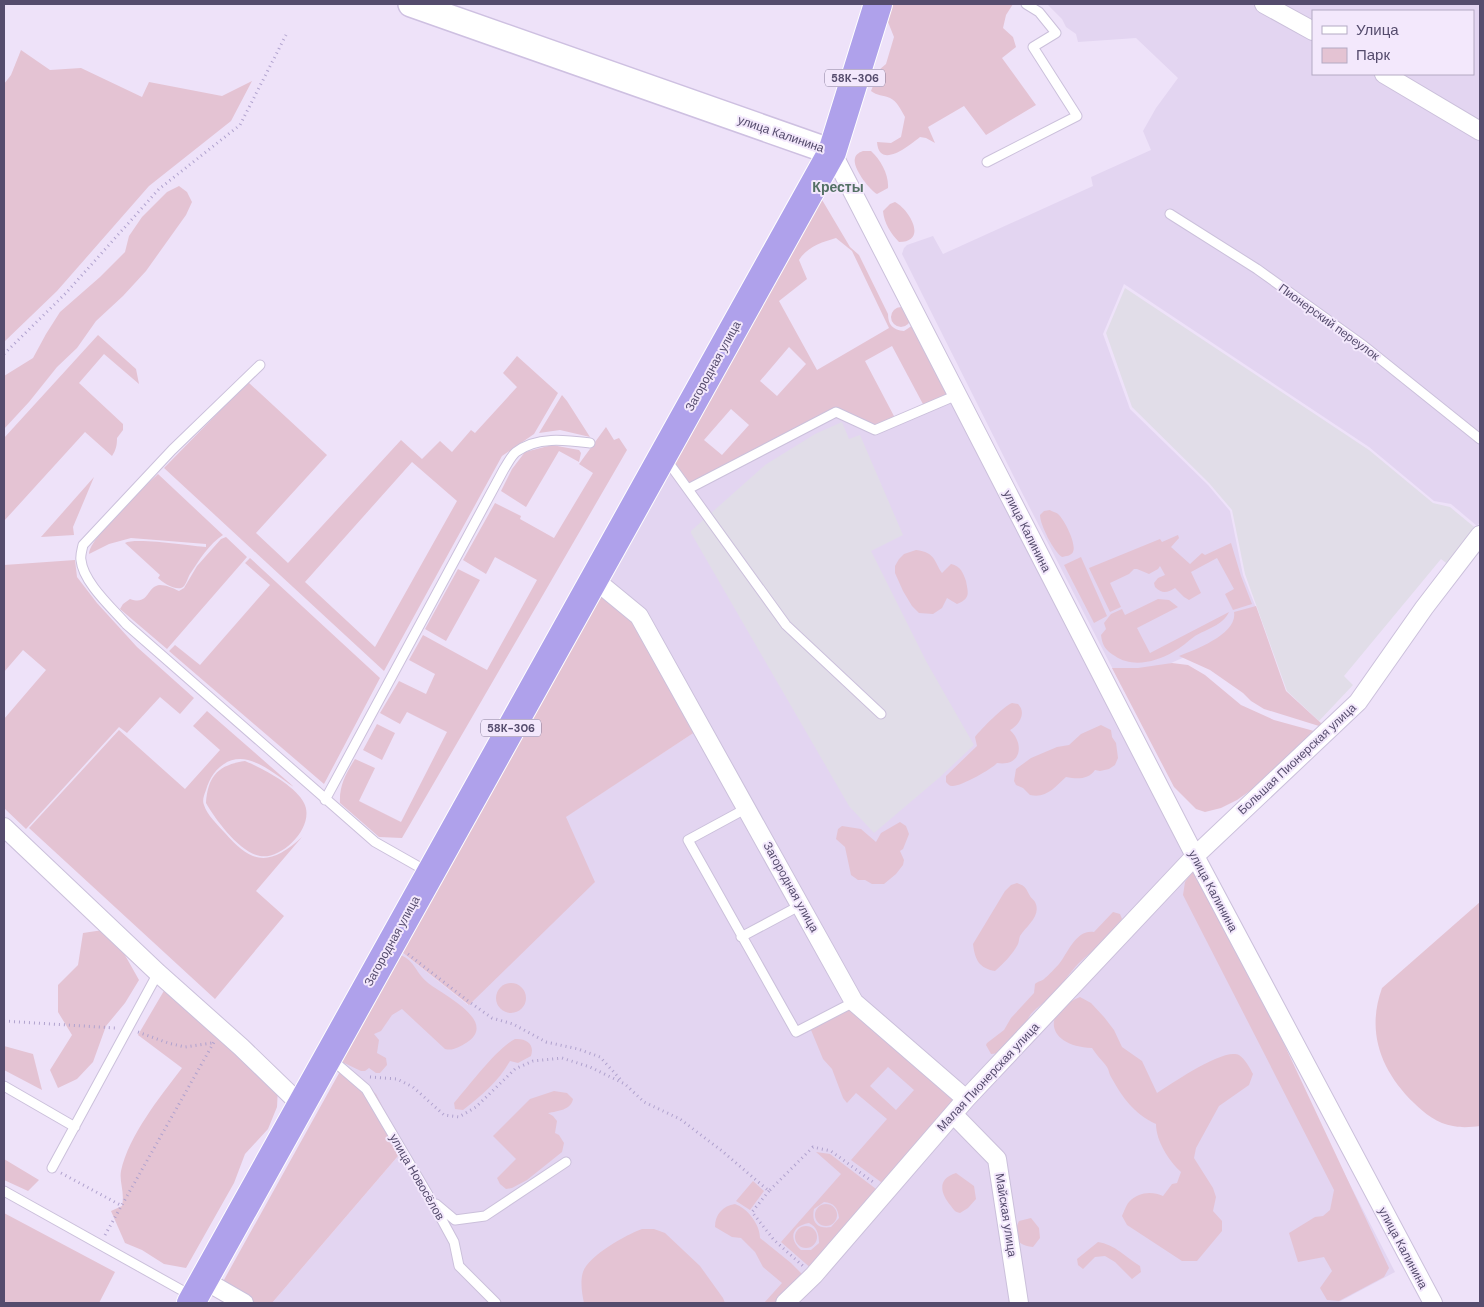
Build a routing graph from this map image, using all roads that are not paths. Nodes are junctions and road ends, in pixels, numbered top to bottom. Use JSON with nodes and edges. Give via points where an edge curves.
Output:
{"nodes":[{"id":1,"x":411,"y":4,"type":"edge"},
{"id":2,"x":878,"y":4,"type":"edge"},
{"id":3,"x":1026,"y":4,"type":"edge"},
{"id":4,"x":1264,"y":4,"type":"edge"},
{"id":5,"x":1290,"y":10,"type":"edge"},
{"id":6,"x":1312,"y":30,"type":"edge"},
{"id":7,"x":1386,"y":75,"type":"edge"},
{"id":8,"x":1478,"y":127,"type":"edge"},
{"id":9,"x":832,"y":152,"type":"junction"},
{"id":10,"x":987,"y":162,"type":"dead end"},
{"id":11,"x":1170,"y":214,"type":"dead end"},
{"id":12,"x":260,"y":365,"type":"dead end"},
{"id":13,"x":957,"y":395,"type":"junction"},
{"id":14,"x":1480,"y":439,"type":"edge"},
{"id":15,"x":590,"y":443,"type":"dead end"},
{"id":16,"x":663,"y":454,"type":"junction"},
{"id":17,"x":688,"y":489,"type":"junction"},
{"id":18,"x":1480,"y":535,"type":"edge"},
{"id":19,"x":594,"y":579,"type":"junction"},
{"id":20,"x":881,"y":714,"type":"dead end"},
{"id":21,"x":325,"y":800,"type":"junction"},
{"id":22,"x":747,"y":808,"type":"junction"},
{"id":23,"x":4,"y":827,"type":"edge"},
{"id":24,"x":1195,"y":856,"type":"junction"},
{"id":25,"x":430,"y":874,"type":"junction"},
{"id":26,"x":801,"y":905,"type":"junction"},
{"id":27,"x":741,"y":937,"type":"junction"},
{"id":28,"x":158,"y":973,"type":"junction"},
{"id":29,"x":854,"y":1002,"type":"junction"},
{"id":30,"x":328,"y":1057,"type":"junction"},
{"id":31,"x":4,"y":1086,"type":"edge"},
{"id":32,"x":966,"y":1100,"type":"junction"},
{"id":33,"x":301,"y":1105,"type":"junction"},
{"id":34,"x":953,"y":1114,"type":"junction"},
{"id":35,"x":75,"y":1128,"type":"junction"},
{"id":36,"x":566,"y":1162,"type":"dead end"},
{"id":37,"x":52,"y":1168,"type":"road end"},
{"id":38,"x":4,"y":1191,"type":"edge"},
{"id":39,"x":430,"y":1198,"type":"junction"},
{"id":40,"x":196,"y":1293,"type":"edge"},
{"id":41,"x":244,"y":1303,"type":"edge"},
{"id":42,"x":496,"y":1303,"type":"edge"},
{"id":43,"x":785,"y":1303,"type":"edge"},
{"id":44,"x":1019,"y":1303,"type":"edge"},
{"id":45,"x":1433,"y":1303,"type":"edge"}],
"edges":[{"from":1,"to":9,"type":"main road","name":"улица Калинина"},
{"from":2,"to":9,"type":"highway","number":"58К-306"},
{"from":3,"to":10,"type":"lane","via":[[1039,12],[1056,33],[1033,47],[1077,116]]},
{"from":4,"to":5,"type":"street"},
{"from":5,"to":6,"type":"street"},
{"from":7,"to":8,"type":"street"},
{"from":9,"to":13,"type":"street","name":"улица Калинина"},
{"from":9,"to":16,"type":"highway","name":"Загородная улица","number":"58К-306"},
{"from":11,"to":14,"type":"lane","name":"Пионерский переулок","via":[[1257,269]]},
{"from":12,"to":21,"type":"lane","via":[[172,450],[83,545],[80,560],[101,596],[126,624]]},
{"from":13,"to":17,"type":"lane","via":[[874,430],[836,412]]},
{"from":13,"to":24,"type":"street","name":"улица Калинина"},
{"from":15,"to":21,"type":"lane","via":[[562,440],[532,443],[515,453]]},
{"from":16,"to":17,"type":"lane"},
{"from":16,"to":19,"type":"highway","name":"Загородная улица","number":"58К-306"},
{"from":17,"to":20,"type":"lane","via":[[786,625]]},
{"from":18,"to":24,"type":"street","name":"Большая Пионерская улица","via":[[1358,702]]},
{"from":19,"to":22,"type":"street","name":"Загородная улица","via":[[639,616]]},
{"from":19,"to":25,"type":"highway","name":"Загородная улица","number":"58К-306"},
{"from":21,"to":25,"type":"lane","via":[[375,842]]},
{"from":22,"to":26,"type":"street","name":"Загородная улица"},
{"from":22,"to":27,"type":"lane","via":[[688,840]]},
{"from":23,"to":28,"type":"street"},
{"from":24,"to":32,"type":"street","name":"Малая Пионерская улица"},
{"from":24,"to":45,"type":"street","name":"улица Калинина"},
{"from":25,"to":30,"type":"highway","name":"Загородная улица","number":"58К-306"},
{"from":26,"to":27,"type":"lane"},
{"from":26,"to":29,"type":"street","name":"Загородная улица"},
{"from":27,"to":29,"type":"lane","via":[[796,1032]]},
{"from":28,"to":33,"type":"street"},
{"from":28,"to":35,"type":"lane"},
{"from":29,"to":32,"type":"street","name":"Загородная улица"},
{"from":30,"to":33,"type":"highway","name":"Загородная улица","number":"58К-306"},
{"from":30,"to":39,"type":"lane","name":"улица Новосёлов","via":[[366,1090]]},
{"from":31,"to":35,"type":"lane"},
{"from":32,"to":34,"type":"street","name":"Малая Пионерская улица"},
{"from":33,"to":40,"type":"highway","name":"Загородная улица","number":"58К-306"},
{"from":34,"to":43,"type":"street","name":"Малая Пионерская улица","via":[[814,1275]]},
{"from":34,"to":44,"type":"street","name":"Майская улица","via":[[997,1159]]},
{"from":35,"to":37,"type":"lane"},
{"from":36,"to":39,"type":"lane","via":[[485,1216],[455,1220]]},
{"from":38,"to":40,"type":"lane","via":[[100,1245]]},
{"from":39,"to":42,"type":"lane","name":"улица Новосёлов","via":[[454,1242],[459,1266]]},
{"from":40,"to":41,"type":"street"}]}
